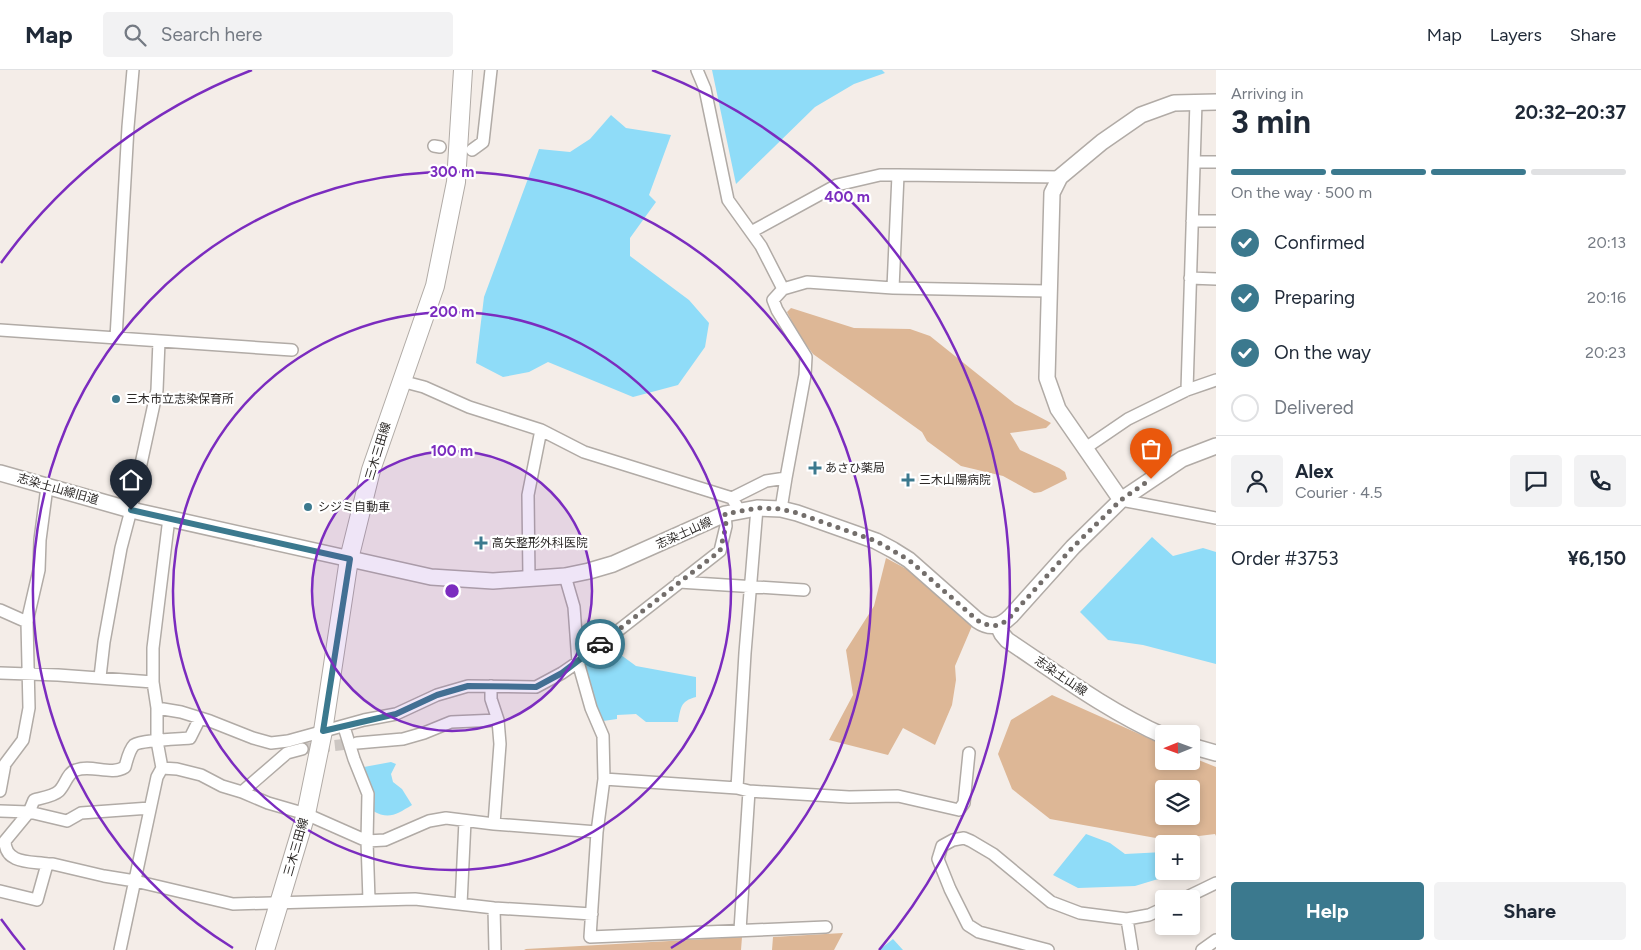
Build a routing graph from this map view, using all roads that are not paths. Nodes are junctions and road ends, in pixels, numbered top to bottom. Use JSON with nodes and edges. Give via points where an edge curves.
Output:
{"nodes":[{"id":1,"x":133,"y":70,"type":"edge"},
{"id":2,"x":463,"y":70,"type":"edge"},
{"id":3,"x":490,"y":70,"type":"edge"},
{"id":4,"x":698,"y":70,"type":"edge"},
{"id":5,"x":1196,"y":102,"type":"junction"},
{"id":6,"x":1216,"y":102,"type":"edge"},
{"id":7,"x":472,"y":150,"type":"dead end"},
{"id":8,"x":1194,"y":162,"type":"junction"},
{"id":9,"x":1216,"y":162,"type":"edge"},
{"id":10,"x":898,"y":175,"type":"junction"},
{"id":11,"x":1060,"y":177,"type":"junction"},
{"id":12,"x":1192,"y":221,"type":"junction"},
{"id":13,"x":1216,"y":221,"type":"edge"},
{"id":14,"x":751,"y":232,"type":"junction"},
{"id":15,"x":1190,"y":278,"type":"junction"},
{"id":16,"x":1216,"y":279,"type":"edge"},
{"id":17,"x":893,"y":288,"type":"junction"},
{"id":18,"x":783,"y":289,"type":"junction"},
{"id":19,"x":1048,"y":292,"type":"junction"},
{"id":20,"x":0,"y":330,"type":"edge"},
{"id":21,"x":116,"y":338,"type":"junction"},
{"id":22,"x":159,"y":341,"type":"junction"},
{"id":23,"x":292,"y":350,"type":"dead end"},
{"id":24,"x":1216,"y":380,"type":"edge"},
{"id":25,"x":401,"y":381,"type":"junction"},
{"id":26,"x":1187,"y":390,"type":"junction"},
{"id":27,"x":541,"y":430,"type":"junction"},
{"id":28,"x":1216,"y":446,"type":"edge"},
{"id":29,"x":1084,"y":449,"type":"junction"},
{"id":30,"x":0,"y":473,"type":"edge"},
{"id":31,"x":786,"y":478,"type":"junction"},
{"id":32,"x":47,"y":486,"type":"junction"},
{"id":33,"x":1121,"y":500,"type":"junction"},
{"id":34,"x":732,"y":507,"type":"junction"},
{"id":35,"x":757,"y":508,"type":"junction"},
{"id":36,"x":781,"y":509,"type":"junction"},
{"id":37,"x":131,"y":510,"type":"junction"},
{"id":38,"x":169,"y":518,"type":"junction"},
{"id":39,"x":1216,"y":518,"type":"edge"},
{"id":40,"x":350,"y":559,"type":"junction"},
{"id":41,"x":564,"y":576,"type":"junction"},
{"id":42,"x":529,"y":578,"type":"junction"},
{"id":43,"x":679,"y":582,"type":"junction"},
{"id":44,"x":750,"y":588,"type":"junction"},
{"id":45,"x":804,"y":590,"type":"dead end"},
{"id":46,"x":0,"y":610,"type":"edge"},
{"id":47,"x":27,"y":622,"type":"junction"},
{"id":48,"x":998,"y":626,"type":"junction"},
{"id":49,"x":578,"y":662,"type":"junction"},
{"id":50,"x":0,"y":673,"type":"edge"},
{"id":51,"x":28,"y":674,"type":"junction"},
{"id":52,"x":100,"y":677,"type":"junction"},
{"id":53,"x":153,"y":682,"type":"junction"},
{"id":54,"x":491,"y":686,"type":"junction"},
{"id":55,"x":157,"y":708,"type":"junction"},
{"id":56,"x":200,"y":718,"type":"junction"},
{"id":57,"x":498,"y":720,"type":"junction"},
{"id":58,"x":344,"y":727,"type":"junction"},
{"id":59,"x":323,"y":731,"type":"junction"},
{"id":60,"x":1155,"y":732,"type":"edge"},
{"id":61,"x":157,"y":741,"type":"junction"},
{"id":62,"x":357,"y":743,"type":"tunnel mouth"},
{"id":63,"x":302,"y":749,"type":"tunnel mouth"},
{"id":64,"x":1200,"y":749,"type":"edge"},
{"id":65,"x":968,"y":753,"type":"dead end"},
{"id":66,"x":1216,"y":753,"type":"edge"},
{"id":67,"x":162,"y":768,"type":"junction"},
{"id":68,"x":604,"y":778,"type":"junction"},
{"id":69,"x":1,"y":783,"type":"edge"},
{"id":70,"x":736,"y":788,"type":"junction"},
{"id":71,"x":750,"y":791,"type":"junction"},
{"id":72,"x":242,"y":792,"type":"junction"},
{"id":73,"x":150,"y":808,"type":"junction"},
{"id":74,"x":0,"y":811,"type":"edge"},
{"id":75,"x":29,"y":812,"type":"junction"},
{"id":76,"x":306,"y":814,"type":"junction"},
{"id":77,"x":465,"y":821,"type":"junction"},
{"id":78,"x":494,"y":824,"type":"junction"},
{"id":79,"x":597,"y":832,"type":"junction"},
{"id":80,"x":367,"y":841,"type":"junction"},
{"id":81,"x":48,"y":864,"type":"junction"},
{"id":82,"x":135,"y":881,"type":"junction"},
{"id":83,"x":1216,"y":883,"type":"edge"},
{"id":84,"x":0,"y":891,"type":"edge"},
{"id":85,"x":1200,"y":891,"type":"edge"},
{"id":86,"x":369,"y":900,"type":"junction"},
{"id":87,"x":280,"y":903,"type":"junction"},
{"id":88,"x":461,"y":904,"type":"junction"},
{"id":89,"x":494,"y":908,"type":"junction"},
{"id":90,"x":1155,"y":912,"type":"edge"},
{"id":91,"x":592,"y":914,"type":"junction"},
{"id":92,"x":1127,"y":919,"type":"junction"},
{"id":93,"x":826,"y":927,"type":"dead end"},
{"id":94,"x":740,"y":930,"type":"junction"},
{"id":95,"x":1216,"y":940,"type":"edge"},
{"id":96,"x":120,"y":950,"type":"edge"},
{"id":97,"x":265,"y":950,"type":"edge"},
{"id":98,"x":495,"y":950,"type":"edge"},
{"id":99,"x":1048,"y":950,"type":"edge"},
{"id":100,"x":1132,"y":950,"type":"edge"},
{"id":101,"x":1202,"y":950,"type":"edge"}],
"edges":[{"from":1,"to":21,"type":"street"},
{"from":2,"to":25,"type":"main road","name":"三木三田線","via":[[456,182],[435,286]]},
{"from":3,"to":7,"type":"street","via":[[483,142]]},
{"from":4,"to":14,"type":"street","via":[[705,89],[728,200]]},
{"from":5,"to":6,"type":"street"},
{"from":5,"to":8,"type":"street"},
{"from":5,"to":11,"type":"street","via":[[1174,103],[1141,115]]},
{"from":8,"to":9,"type":"street"},
{"from":8,"to":12,"type":"street"},
{"from":10,"to":11,"type":"street"},
{"from":10,"to":14,"type":"street","via":[[837,185]]},
{"from":10,"to":17,"type":"street"},
{"from":11,"to":19,"type":"street","via":[[1052,193]]},
{"from":12,"to":13,"type":"street"},
{"from":12,"to":15,"type":"street"},
{"from":14,"to":18,"type":"street"},
{"from":15,"to":16,"type":"street"},
{"from":15,"to":26,"type":"street"},
{"from":17,"to":18,"type":"street","via":[[806,282]]},
{"from":17,"to":19,"type":"street"},
{"from":18,"to":31,"type":"street","via":[[773,300],[806,356]]},
{"from":19,"to":29,"type":"street","via":[[1047,378],[1058,409]]},
{"from":20,"to":21,"type":"street"},
{"from":21,"to":22,"type":"street"},
{"from":22,"to":23,"type":"street"},
{"from":22,"to":37,"type":"street","via":[[157,390]]},
{"from":24,"to":26,"type":"street"},
{"from":25,"to":27,"type":"street"},
{"from":25,"to":40,"type":"main road","name":"三木三田線","via":[[371,470]]},
{"from":26,"to":29,"type":"street","via":[[1128,419]]},
{"from":27,"to":34,"type":"street","via":[[584,452]]},
{"from":27,"to":42,"type":"street","via":[[528,496]]},
{"from":28,"to":33,"type":"street","via":[[1182,459]]},
{"from":29,"to":33,"type":"street"},
{"from":30,"to":32,"type":"street","name":"志染土山線旧道"},
{"from":31,"to":34,"type":"street","via":[[766,481]]},
{"from":31,"to":36,"type":"street"},
{"from":32,"to":37,"type":"street","name":"志染土山線旧道"},
{"from":32,"to":47,"type":"street","via":[[38,570]]},
{"from":33,"to":39,"type":"street"},
{"from":33,"to":48,"type":"street"},
{"from":34,"to":35,"type":"street","name":"志染土山線"},
{"from":34,"to":41,"type":"street","name":"志染土山線","via":[[613,564]]},
{"from":34,"to":43,"type":"street","via":[[720,551]]},
{"from":35,"to":36,"type":"street","name":"志染土山線"},
{"from":35,"to":44,"type":"street"},
{"from":36,"to":48,"type":"street","name":"志染土山線","via":[[876,541],[893,550],[909,560],[977,620],[984,625]]},
{"from":37,"to":38,"type":"street","name":"志染土山線旧道"},
{"from":37,"to":52,"type":"street","via":[[120,548]]},
{"from":38,"to":40,"type":"street","name":"志染土山線旧道"},
{"from":38,"to":53,"type":"street","via":[[153,648]]},
{"from":40,"to":42,"type":"street","name":"志染土山線","via":[[431,577],[493,581]]},
{"from":40,"to":59,"type":"main road","name":"三木三田線"},
{"from":41,"to":42,"type":"street","name":"志染土山線"},
{"from":41,"to":49,"type":"street","via":[[574,607]]},
{"from":43,"to":44,"type":"street"},
{"from":43,"to":49,"type":"street"},
{"from":44,"to":45,"type":"street"},
{"from":44,"to":70,"type":"street"},
{"from":46,"to":47,"type":"street"},
{"from":47,"to":51,"type":"street"},
{"from":48,"to":60,"type":"street","name":"志染土山線","via":[[1007,640]]},
{"from":49,"to":54,"type":"street","via":[[536,687]]},
{"from":49,"to":68,"type":"street","via":[[603,736]]},
{"from":50,"to":51,"type":"street"},
{"from":51,"to":52,"type":"street"},
{"from":51,"to":69,"type":"street","via":[[29,708],[23,740],[5,764]]},
{"from":52,"to":53,"type":"street"},
{"from":53,"to":55,"type":"street"},
{"from":54,"to":57,"type":"street","via":[[491,699]]},
{"from":54,"to":58,"type":"street","via":[[468,686],[437,695],[396,714]]},
{"from":55,"to":56,"type":"street"},
{"from":55,"to":61,"type":"street"},
{"from":56,"to":59,"type":"street","via":[[271,743]]},
{"from":56,"to":61,"type":"street","via":[[190,738]]},
{"from":57,"to":62,"type":"street","via":[[451,722],[403,739]]},
{"from":57,"to":78,"type":"street","via":[[500,744]]},
{"from":58,"to":59,"type":"street"},
{"from":58,"to":80,"type":"street","via":[[368,794]]},
{"from":59,"to":76,"type":"main road","name":"三木三田線"},
{"from":61,"to":67,"type":"street"},
{"from":61,"to":75,"type":"street","via":[[135,744],[126,768],[119,771],[90,768],[70,773],[58,793],[34,800]]},
{"from":63,"to":72,"type":"street","via":[[287,753]]},
{"from":64,"to":66,"type":"street"},
{"from":65,"to":71,"type":"street","via":[[964,803],[960,810],[898,796],[849,797]]},
{"from":67,"to":72,"type":"street","via":[[201,775]]},
{"from":67,"to":73,"type":"street"},
{"from":68,"to":70,"type":"street"},
{"from":68,"to":79,"type":"street"},
{"from":70,"to":71,"type":"street"},
{"from":71,"to":94,"type":"street"},
{"from":72,"to":76,"type":"street"},
{"from":73,"to":75,"type":"street","via":[[81,814],[67,821]]},
{"from":73,"to":82,"type":"street"},
{"from":74,"to":75,"type":"street"},
{"from":75,"to":81,"type":"street","via":[[5,841],[5,846],[22,862]]},
{"from":76,"to":80,"type":"street"},
{"from":76,"to":87,"type":"main road","name":"三木三田線"},
{"from":77,"to":78,"type":"street"},
{"from":77,"to":80,"type":"street","via":[[446,818],[429,821],[385,840]]},
{"from":77,"to":88,"type":"street"},
{"from":78,"to":79,"type":"street"},
{"from":79,"to":91,"type":"street"},
{"from":80,"to":86,"type":"street"},
{"from":81,"to":82,"type":"street"},
{"from":81,"to":84,"type":"street","via":[[37,900]]},
{"from":82,"to":87,"type":"street","via":[[233,904]]},
{"from":82,"to":96,"type":"street"},
{"from":83,"to":85,"type":"street"},
{"from":86,"to":87,"type":"street"},
{"from":86,"to":88,"type":"street","via":[[415,899]]},
{"from":87,"to":97,"type":"main road","name":"三木三田線"},
{"from":88,"to":89,"type":"street"},
{"from":89,"to":91,"type":"street"},
{"from":89,"to":98,"type":"street"},
{"from":90,"to":92,"type":"street"},
{"from":91,"to":94,"type":"street","via":[[590,937]]},
{"from":92,"to":99,"type":"street","via":[[1080,912],[1050,902],[993,854],[964,838],[942,846],[938,858],[968,925],[979,932]]},
{"from":92,"to":100,"type":"street"},
{"from":93,"to":94,"type":"street"},
{"from":95,"to":101,"type":"street"}]}
